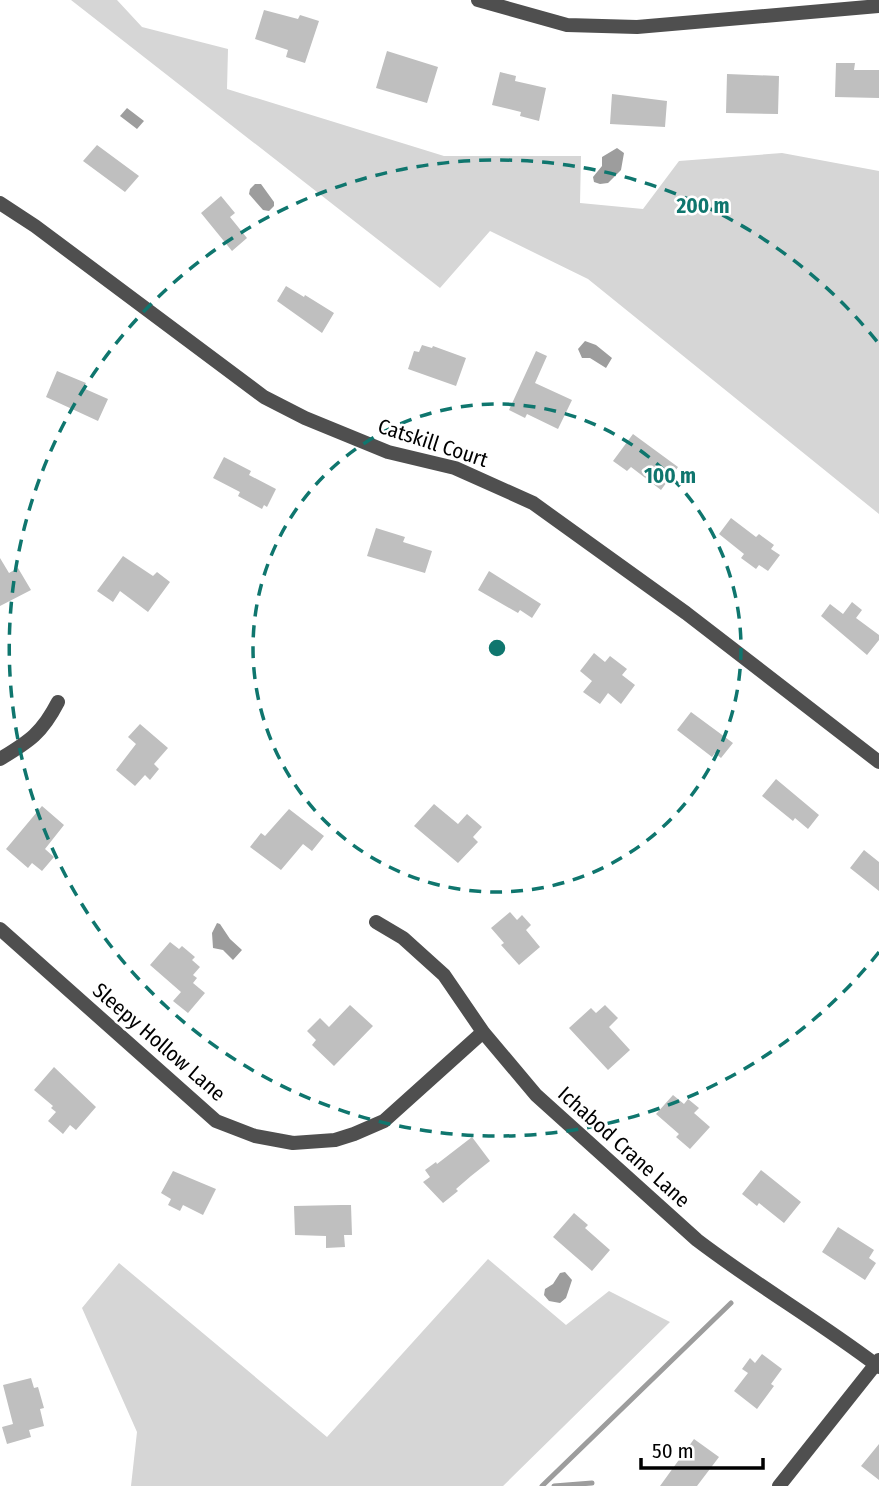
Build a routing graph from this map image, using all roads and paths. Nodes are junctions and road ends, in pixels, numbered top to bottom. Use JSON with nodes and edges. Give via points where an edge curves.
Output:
{"nodes":[{"id":1,"x":478,"y":0,"type":"edge"},
{"id":2,"x":879,"y":6,"type":"edge"},
{"id":3,"x":0,"y":203,"type":"edge"},
{"id":4,"x":58,"y":702,"type":"dead end"},
{"id":5,"x":0,"y":759,"type":"edge"},
{"id":6,"x":879,"y":762,"type":"edge"},
{"id":7,"x":376,"y":922,"type":"dead end"},
{"id":8,"x":0,"y":929,"type":"edge"},
{"id":9,"x":483,"y":1032,"type":"junction"},
{"id":10,"x":878,"y":1364,"type":"edge"},
{"id":11,"x":779,"y":1486,"type":"edge"}],
"edges":[{"from":1,"to":2,"type":"street","via":[[567,25],[637,27]]},
{"from":3,"to":6,"type":"street","name":"Catskill Court","via":[[264,397],[388,453],[455,468],[533,503],[686,613]]},
{"from":4,"to":5,"type":"street","via":[[46,726]]},
{"from":7,"to":9,"type":"street","name":"Ichabod Crane Lane","via":[[403,938],[444,975]]},
{"from":8,"to":9,"type":"street","name":"Sleepy Hollow Lane","via":[[216,1121],[255,1136],[293,1143],[335,1140],[384,1121]]},
{"from":9,"to":10,"type":"street","name":"Ichabod Crane Lane","via":[[536,1095],[697,1241]]},
{"from":10,"to":11,"type":"street"}]}
